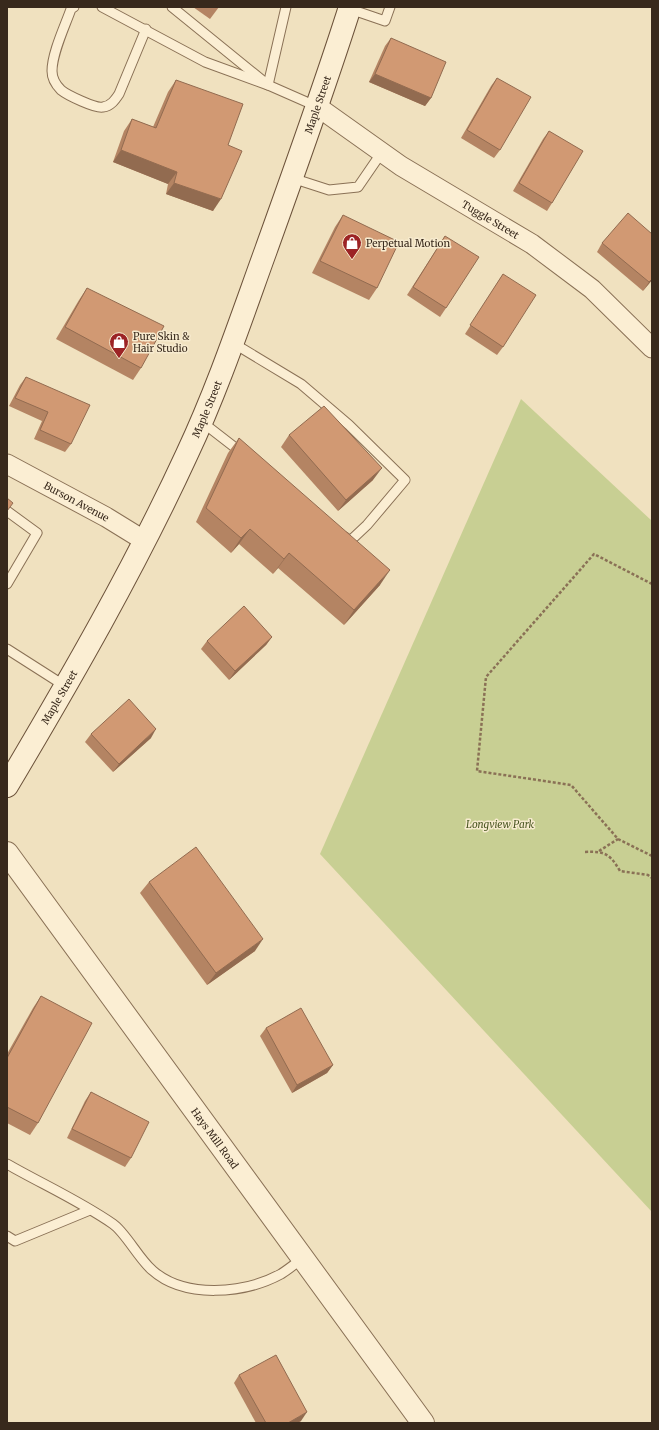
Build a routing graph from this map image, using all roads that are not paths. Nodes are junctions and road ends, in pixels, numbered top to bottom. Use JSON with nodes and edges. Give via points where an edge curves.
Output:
{"nodes":[{"id":1,"x":74,"y":7,"type":"edge"},
{"id":2,"x":102,"y":7,"type":"edge"},
{"id":3,"x":172,"y":7,"type":"edge"},
{"id":4,"x":286,"y":7,"type":"edge"},
{"id":5,"x":390,"y":7,"type":"edge"},
{"id":6,"x":350,"y":8,"type":"edge"},
{"id":7,"x":146,"y":29,"type":"junction"},
{"id":8,"x":268,"y":85,"type":"junction"},
{"id":9,"x":318,"y":107,"type":"junction"},
{"id":10,"x":382,"y":152,"type":"junction"},
{"id":11,"x":292,"y":178,"type":"junction"},
{"id":12,"x":233,"y":343,"type":"junction"},
{"id":13,"x":652,"y":348,"type":"edge"},
{"id":14,"x":201,"y":421,"type":"junction"},
{"id":15,"x":252,"y":461,"type":"edge"},
{"id":16,"x":7,"y":464,"type":"edge"},
{"id":17,"x":7,"y":511,"type":"edge"},
{"id":18,"x":339,"y":533,"type":"edge"},
{"id":19,"x":145,"y":541,"type":"junction"},
{"id":20,"x":7,"y":584,"type":"edge"},
{"id":21,"x":7,"y":648,"type":"edge"},
{"id":22,"x":67,"y":686,"type":"junction"},
{"id":23,"x":7,"y":786,"type":"edge"},
{"id":24,"x":7,"y":853,"type":"edge"},
{"id":25,"x":7,"y":1164,"type":"edge"},
{"id":26,"x":90,"y":1210,"type":"junction"},
{"id":27,"x":7,"y":1236,"type":"edge"},
{"id":28,"x":303,"y":1258,"type":"junction"},
{"id":29,"x":423,"y":1423,"type":"edge"}],
"edges":[{"from":1,"to":7,"type":"lane","via":[[71,9],[53,60],[52,72],[55,83],[62,91],[94,106],[103,108],[113,103],[120,94]]},
{"from":2,"to":7,"type":"lane"},
{"from":3,"to":8,"type":"lane"},
{"from":4,"to":8,"type":"lane"},
{"from":5,"to":6,"type":"lane","via":[[385,21]]},
{"from":6,"to":9,"type":"main road","name":"Maple Street"},
{"from":7,"to":8,"type":"lane","via":[[205,62]]},
{"from":8,"to":9,"type":"lane"},
{"from":9,"to":10,"type":"street","name":"Tuggle Street"},
{"from":9,"to":11,"type":"main road","name":"Maple Street"},
{"from":10,"to":11,"type":"lane","via":[[358,187],[329,190]]},
{"from":10,"to":13,"type":"street","name":"Tuggle Street","via":[[401,166],[532,244],[592,289]]},
{"from":11,"to":12,"type":"main road","name":"Maple Street"},
{"from":12,"to":14,"type":"main road","name":"Maple Street"},
{"from":12,"to":18,"type":"lane","via":[[301,384],[349,425],[405,480],[350,542]]},
{"from":14,"to":15,"type":"lane"},
{"from":14,"to":19,"type":"main road","name":"Maple Street"},
{"from":16,"to":19,"type":"street","name":"Burson Avenue"},
{"from":17,"to":20,"type":"lane","via":[[37,533]]},
{"from":19,"to":22,"type":"main road","name":"Maple Street"},
{"from":21,"to":22,"type":"lane"},
{"from":22,"to":23,"type":"main road","name":"Maple Street"},
{"from":24,"to":28,"type":"main road","name":"Hays Mill Road"},
{"from":25,"to":26,"type":"lane"},
{"from":26,"to":27,"type":"lane","via":[[15,1241]]},
{"from":26,"to":28,"type":"lane","via":[[114,1225],[152,1270],[175,1285],[197,1290],[250,1286],[280,1274]]},
{"from":28,"to":29,"type":"main road","name":"Hays Mill Road"}]}
